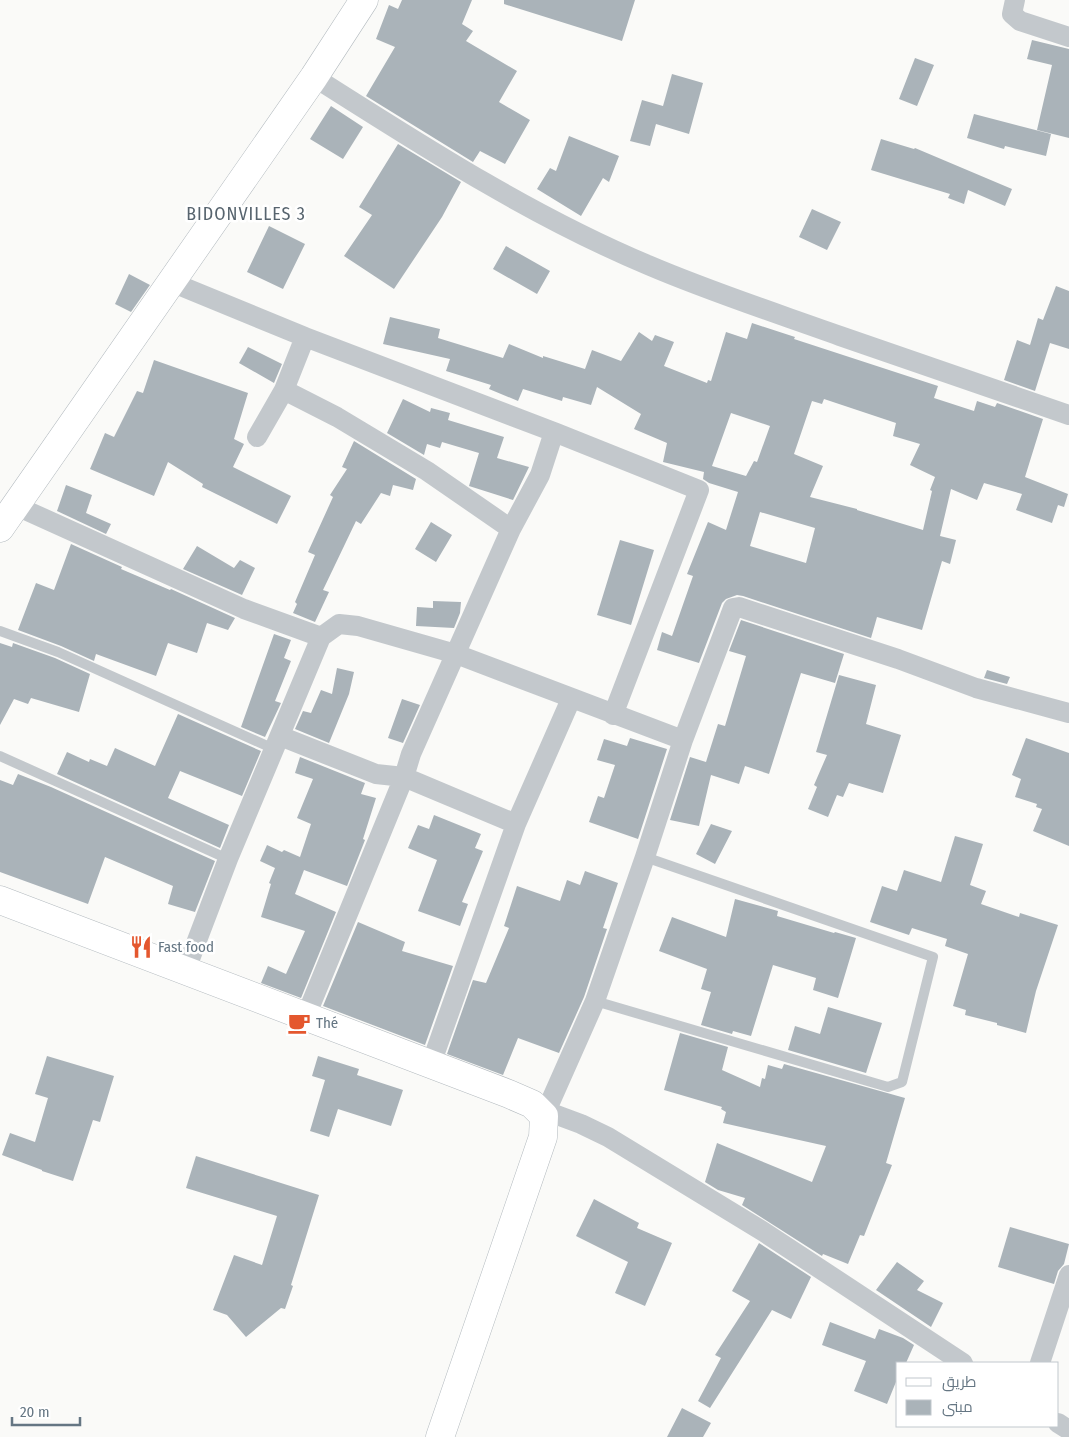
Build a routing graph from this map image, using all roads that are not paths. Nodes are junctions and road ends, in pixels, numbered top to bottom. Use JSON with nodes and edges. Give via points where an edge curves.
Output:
{"nodes":[{"id":1,"x":364,"y":0,"type":"edge"},
{"id":2,"x":1015,"y":0,"type":"edge"},
{"id":3,"x":1069,"y":37,"type":"edge"},
{"id":4,"x":314,"y":77,"type":"junction"},
{"id":5,"x":171,"y":282,"type":"junction"},
{"id":6,"x":305,"y":337,"type":"junction"},
{"id":7,"x":284,"y":390,"type":"junction"},
{"id":8,"x":1069,"y":415,"type":"edge"},
{"id":9,"x":554,"y":432,"type":"junction"},
{"id":10,"x":257,"y":437,"type":"dead end"},
{"id":11,"x":7,"y":516,"type":"edge"},
{"id":12,"x":511,"y":529,"type":"junction"},
{"id":13,"x":0,"y":631,"type":"edge"},
{"id":14,"x":321,"y":637,"type":"junction"},
{"id":15,"x":456,"y":654,"type":"junction"},
{"id":16,"x":571,"y":699,"type":"junction"},
{"id":17,"x":1069,"y":713,"type":"edge"},
{"id":18,"x":613,"y":715,"type":"junction"},
{"id":19,"x":683,"y":740,"type":"junction"},
{"id":20,"x":277,"y":742,"type":"junction"},
{"id":21,"x":0,"y":756,"type":"edge"},
{"id":22,"x":404,"y":777,"type":"junction"},
{"id":23,"x":516,"y":824,"type":"junction"},
{"id":24,"x":645,"y":856,"type":"junction"},
{"id":25,"x":228,"y":860,"type":"junction"},
{"id":26,"x":0,"y":900,"type":"edge"},
{"id":27,"x":184,"y":972,"type":"junction"},
{"id":28,"x":595,"y":1001,"type":"junction"},
{"id":29,"x":306,"y":1016,"type":"junction"},
{"id":30,"x":431,"y":1064,"type":"junction"},
{"id":31,"x":545,"y":1114,"type":"junction"},
{"id":32,"x":1069,"y":1276,"type":"edge"},
{"id":33,"x":961,"y":1362,"type":"edge"},
{"id":34,"x":1040,"y":1362,"type":"edge"},
{"id":35,"x":440,"y":1437,"type":"edge"}],
"edges":[{"from":1,"to":4,"type":"street"},
{"from":2,"to":3,"type":"street","via":[[1012,14],[1020,21]]},
{"from":4,"to":5,"type":"street"},
{"from":4,"to":8,"type":"street","via":[[407,137],[502,192],[647,265],[745,303]]},
{"from":5,"to":6,"type":"street"},
{"from":5,"to":11,"type":"street"},
{"from":6,"to":7,"type":"street"},
{"from":6,"to":9,"type":"street"},
{"from":7,"to":10,"type":"street"},
{"from":7,"to":12,"type":"street","via":[[337,417],[427,471]]},
{"from":9,"to":12,"type":"street","via":[[540,475]]},
{"from":9,"to":18,"type":"street","via":[[700,490]]},
{"from":11,"to":14,"type":"street"},
{"from":12,"to":15,"type":"street"},
{"from":13,"to":20,"type":"lane"},
{"from":14,"to":15,"type":"street","via":[[339,624],[358,626]]},
{"from":14,"to":20,"type":"street"},
{"from":15,"to":16,"type":"street"},
{"from":15,"to":22,"type":"street","via":[[411,754]]},
{"from":16,"to":18,"type":"street"},
{"from":16,"to":23,"type":"street"},
{"from":17,"to":19,"type":"street","via":[[976,688],[739,607],[733,608]]},
{"from":18,"to":19,"type":"street"},
{"from":19,"to":24,"type":"street"},
{"from":20,"to":22,"type":"street","via":[[376,774]]},
{"from":20,"to":25,"type":"street"},
{"from":21,"to":25,"type":"lane"},
{"from":22,"to":23,"type":"street"},
{"from":22,"to":29,"type":"street"},
{"from":23,"to":30,"type":"street"},
{"from":24,"to":28,"type":"street"},
{"from":24,"to":28,"type":"lane","via":[[933,957],[902,1082],[888,1087]]},
{"from":25,"to":27,"type":"street"},
{"from":26,"to":27,"type":"street"},
{"from":27,"to":29,"type":"street"},
{"from":28,"to":31,"type":"street"},
{"from":29,"to":30,"type":"street"},
{"from":30,"to":31,"type":"street","via":[[532,1104]]},
{"from":31,"to":33,"type":"street","via":[[581,1124],[608,1137],[764,1232]]},
{"from":31,"to":35,"type":"street","via":[[543,1137]]},
{"from":32,"to":34,"type":"street"}]}
